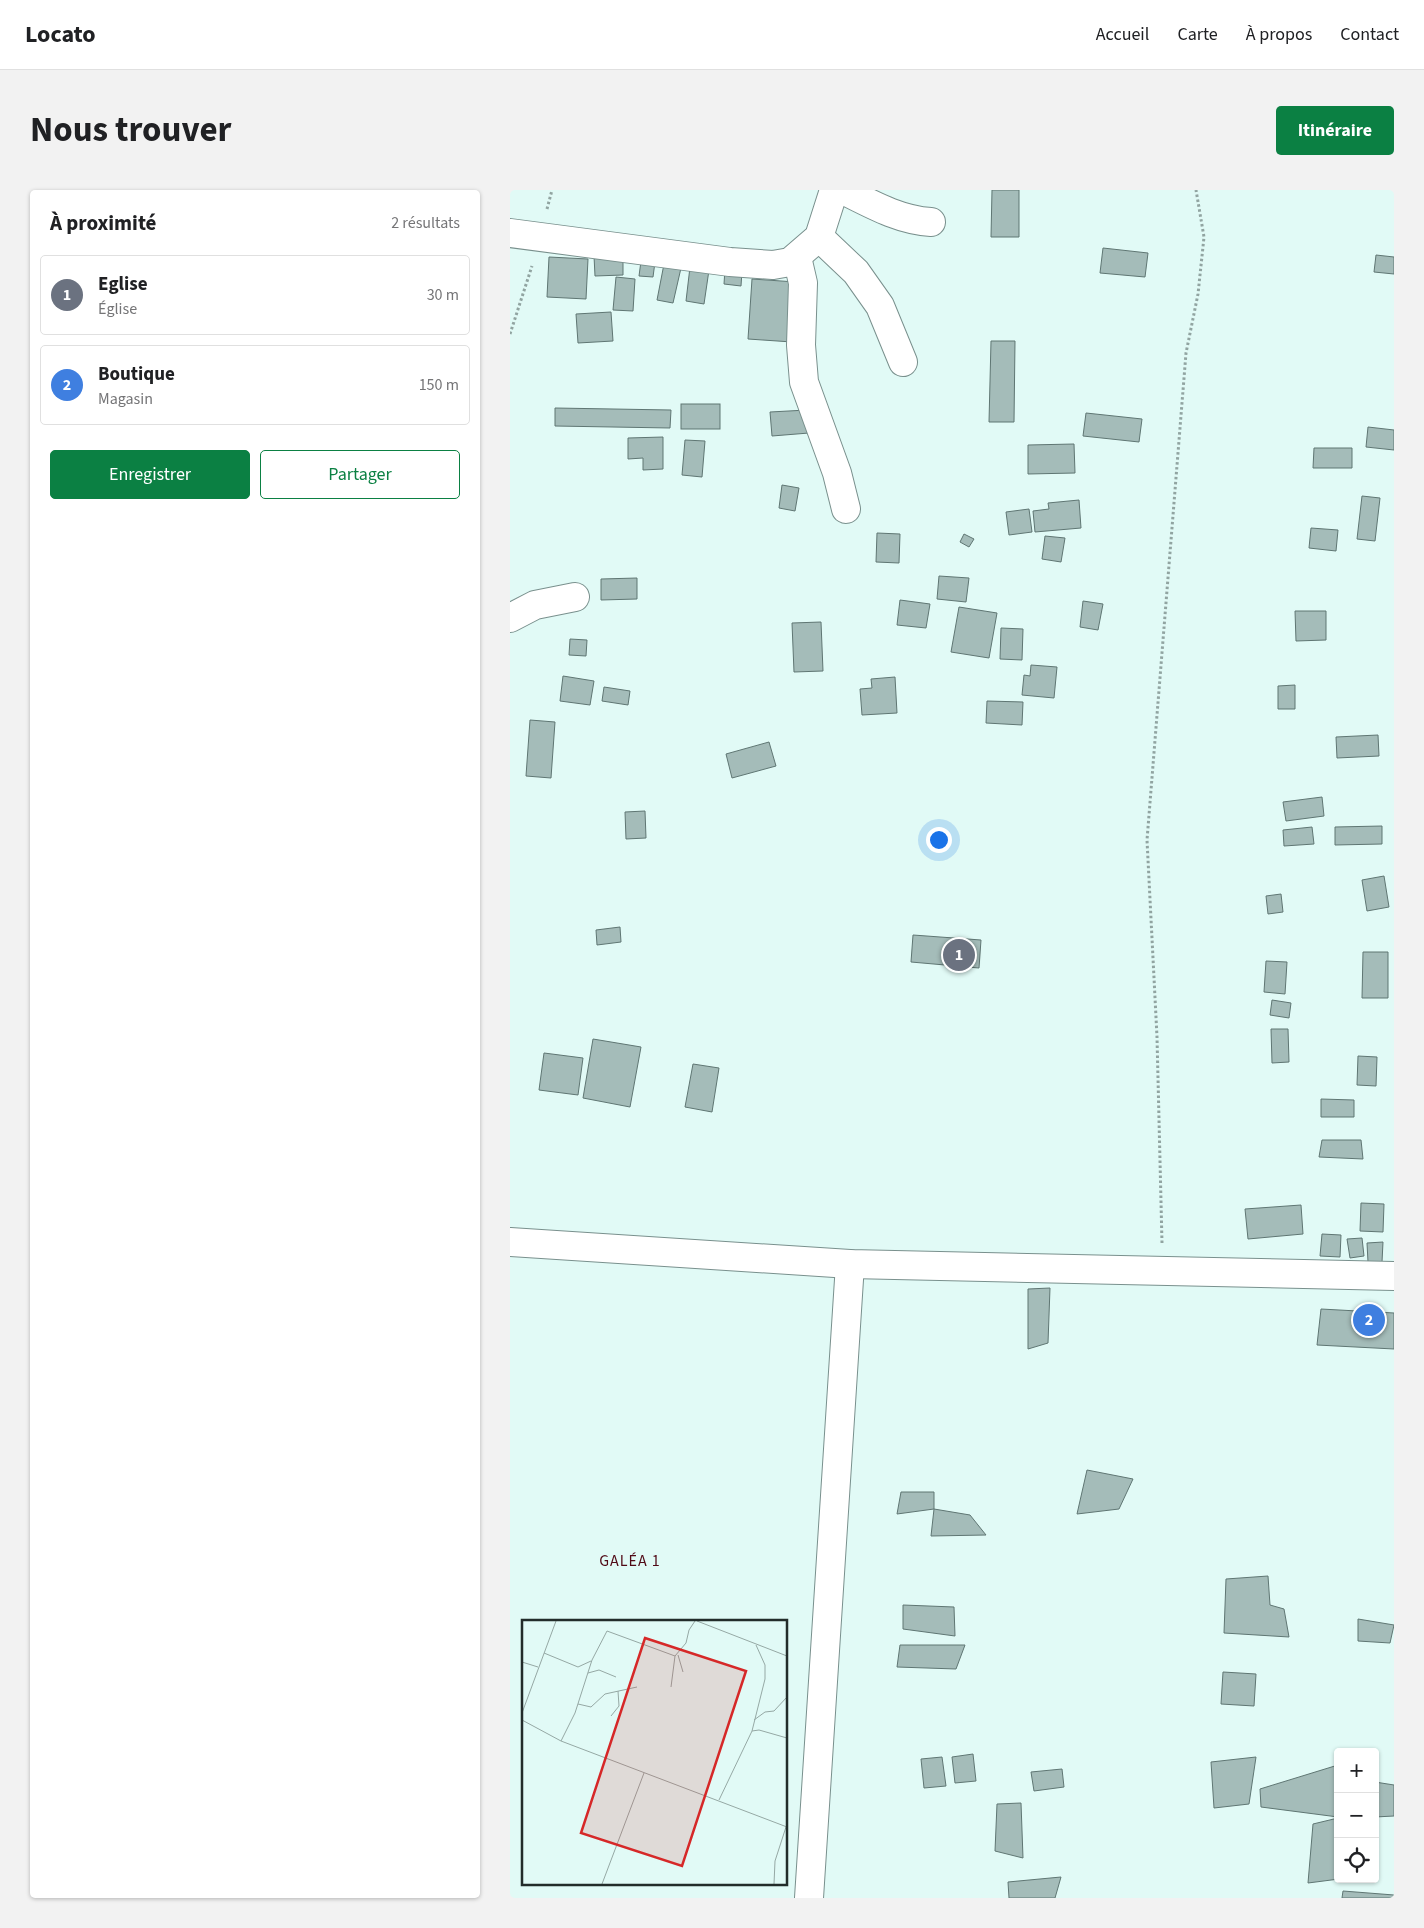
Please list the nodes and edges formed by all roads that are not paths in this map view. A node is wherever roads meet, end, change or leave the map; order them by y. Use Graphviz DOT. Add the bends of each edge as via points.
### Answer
graph roads {
  1 [pos="834,190"];
  2 [pos="843,190"];
  3 [pos="931,222"];
  4 [pos="510,233"];
  5 [pos="819,237"];
  6 [pos="797,257"];
  7 [pos="903,362"];
  8 [pos="846,509"];
  9 [pos="575,597"];
  10 [pos="510,618"];
  11 [pos="510,1242"];
  12 [pos="850,1264"];
  13 [pos="1394,1276"];
  14 [pos="809,1898"];
  1 -- 5 [label="street"];
  2 -- 3 [label="street" via="884,211 920,222"];
  4 -- 6 [label="street" via="730,262 773,265 790,262"];
  5 -- 6 [label="street"];
  5 -- 7 [label="street" via="856,272 880,306"];
  6 -- 8 [label="street" via="803,283 801,345 804,382 837,473"];
  9 -- 10 [label="street" via="535,605"];
  11 -- 12 [label="street"];
  12 -- 13 [label="street"];
  12 -- 14 [label="street"];
}
